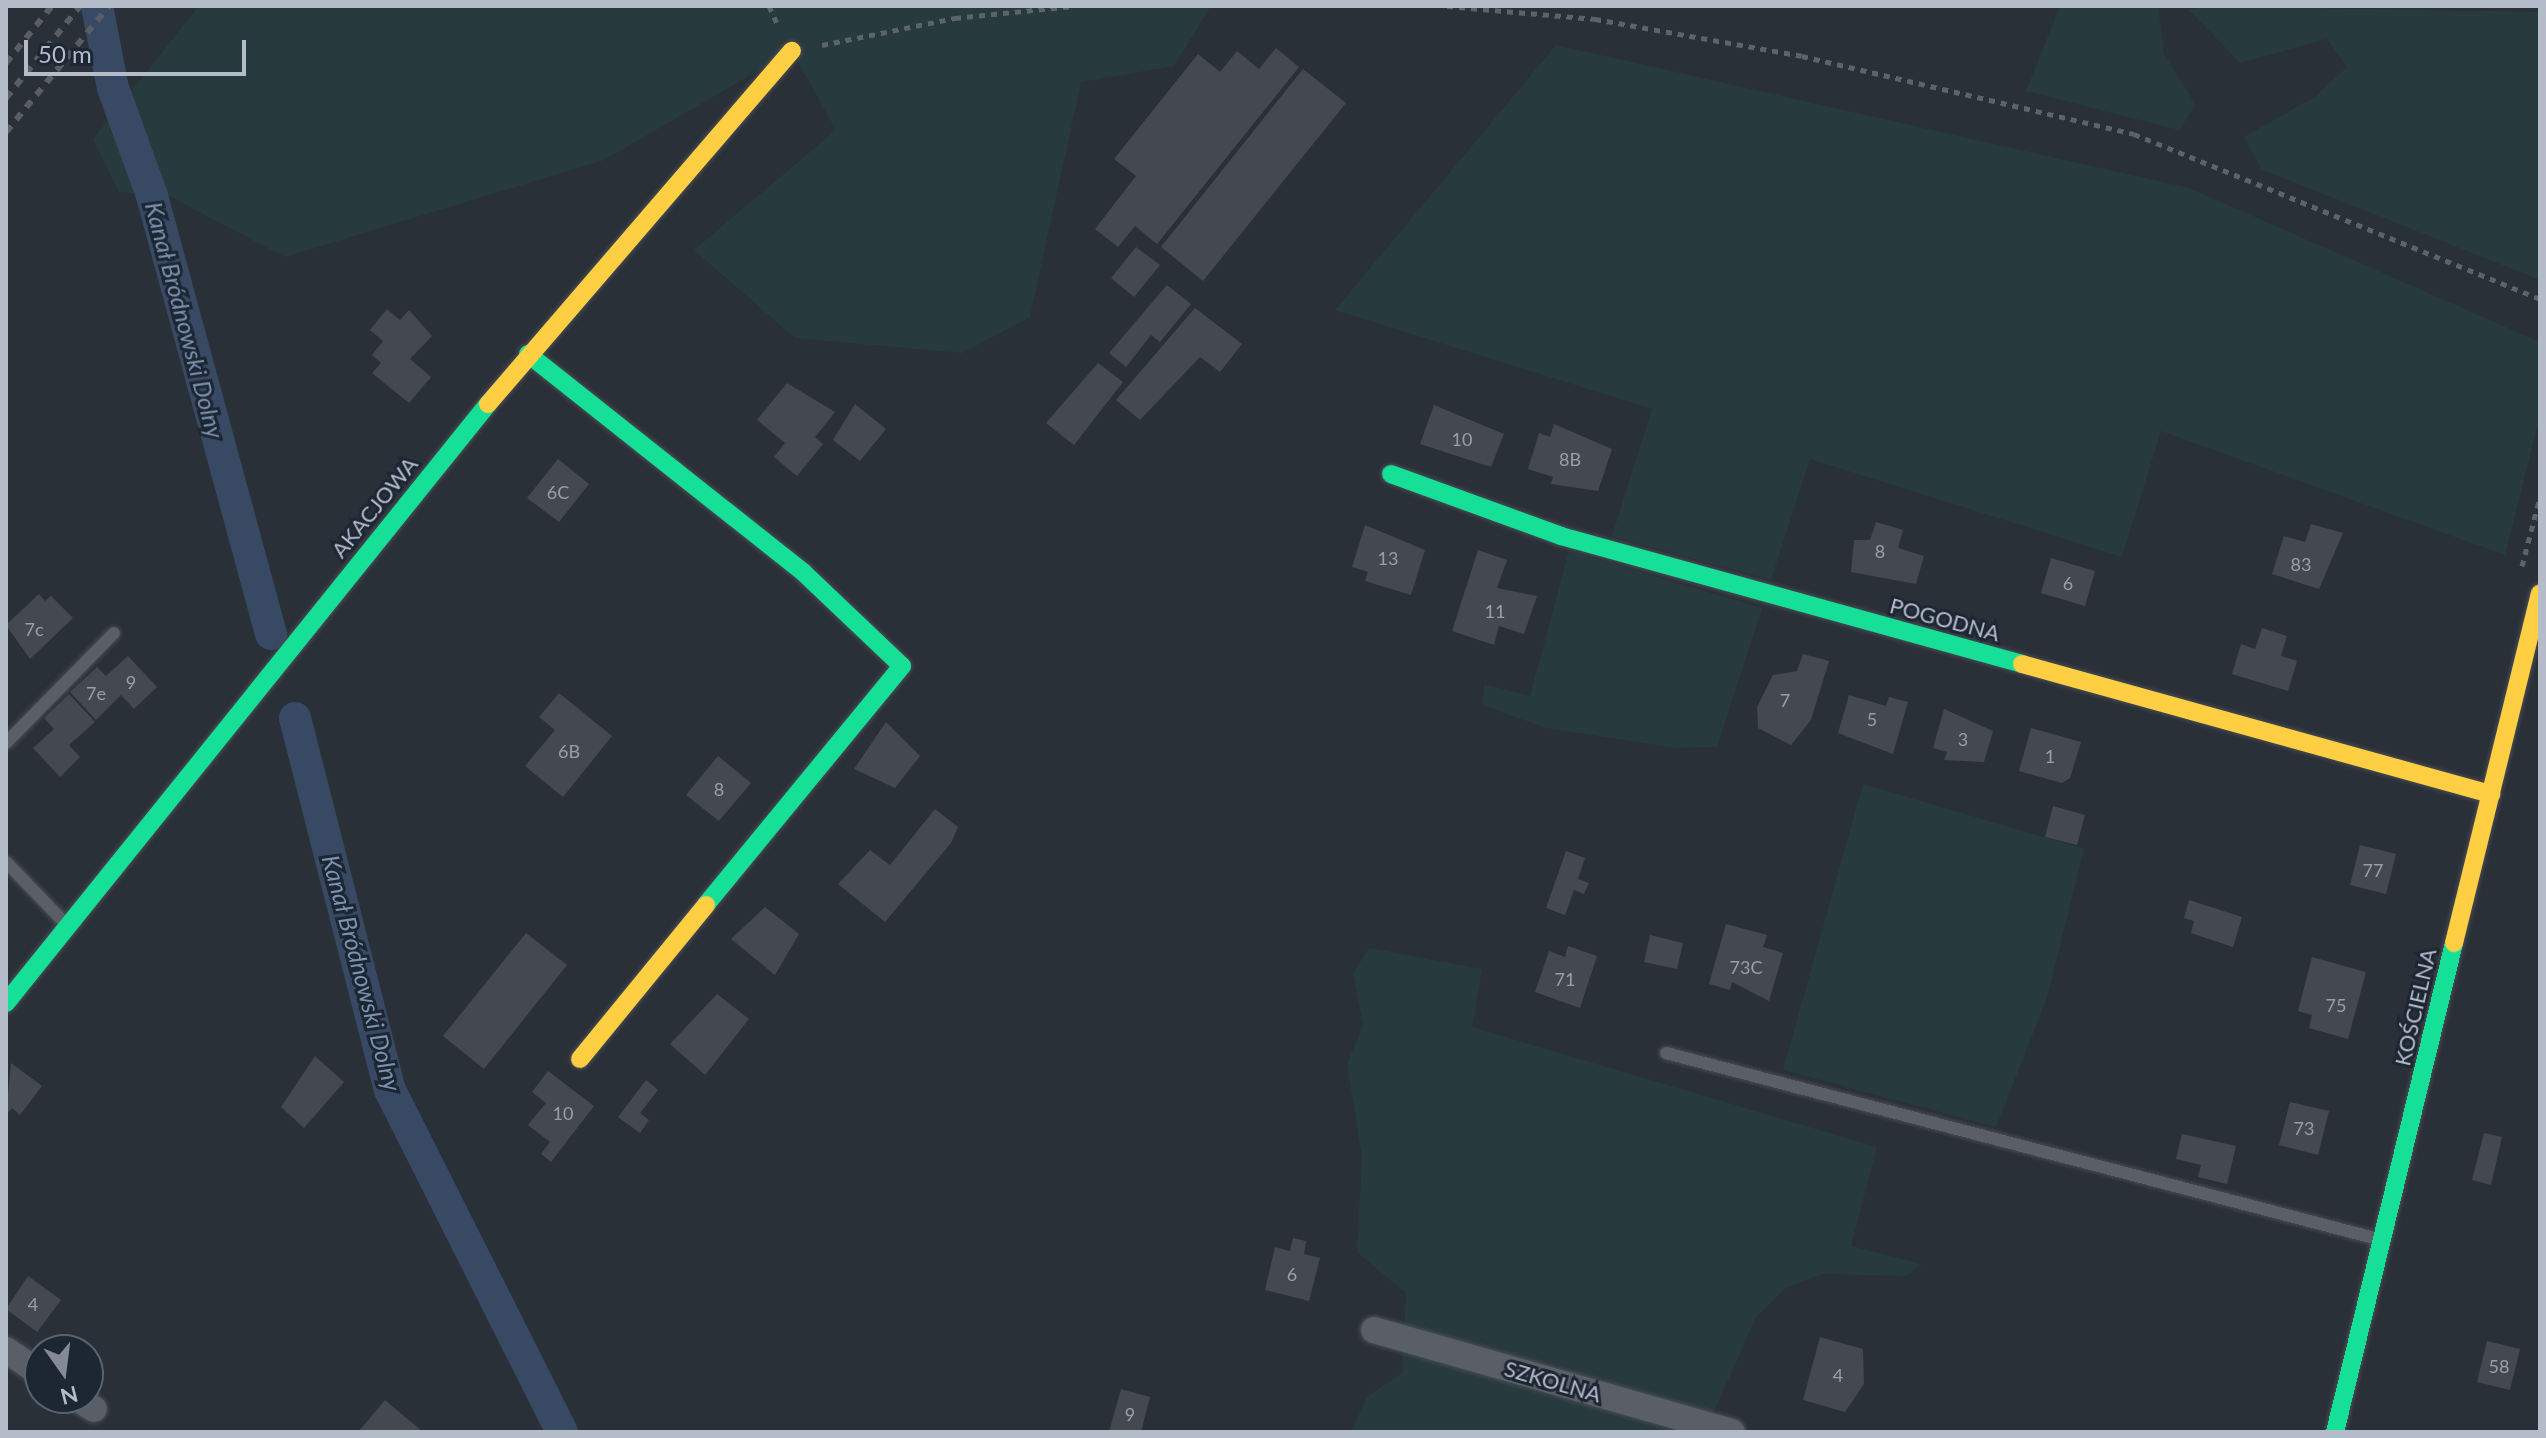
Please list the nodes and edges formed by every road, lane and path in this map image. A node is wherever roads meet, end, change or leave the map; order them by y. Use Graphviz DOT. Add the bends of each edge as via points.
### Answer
graph roads {
  1 [pos="1073,6"];
  2 [pos="1447,6"];
  3 [pos="792,51"];
  4 [pos="2540,299"];
  5 [pos="528,354"];
  6 [pos="1391,474"];
  7 [pos="2540,497"];
  8 [pos="2533,527"];
  9 [pos="2540,593"];
  10 [pos="114,633"];
  11 [pos="6,743"];
  12 [pos="2491,794"];
  13 [pos="6,862"];
  14 [pos="67,926"];
  15 [pos="6,1003"];
  16 [pos="1666,1053"];
  17 [pos="580,1059"];
  18 [pos="2385,1241"];
  19 [pos="1374,1330"];
  20 [pos="6,1350"];
  21 [pos="24,1362"];
  22 [pos="1732,1432"];
  23 [pos="2335,1432"];
  1 -- 3 [label="path" via="955,18"];
  2 -- 4 [label="path" via="1595,19 1802,56 2134,134"];
  3 -- 5 [label="street, AKACJOWA"];
  5 -- 14 [label="street, AKACJOWA"];
  5 -- 17 [label="street" via="804,573 902,666"];
  6 -- 12 [label="street, POGODNA" via="1621,553"];
  7 -- 8 [label="path"];
  9 -- 12 [label="street, KOŚCIELNA"];
  10 -- 11 [label="lane"];
  12 -- 18 [label="street, KOŚCIELNA"];
  13 -- 14 [label="lane"];
  14 -- 15 [label="street, AKACJOWA"];
  16 -- 18 [label="lane"];
  18 -- 23 [label="street, KOŚCIELNA"];
  19 -- 22 [label="street, SZKOLNA"];
  20 -- 21 [label="street"];
}
